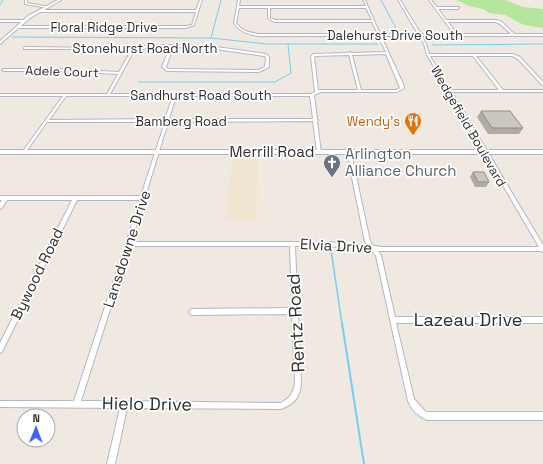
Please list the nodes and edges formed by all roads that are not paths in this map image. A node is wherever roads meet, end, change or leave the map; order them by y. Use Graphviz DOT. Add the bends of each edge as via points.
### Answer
graph roads {
  1 [pos="26,0"];
  2 [pos="60,0"];
  3 [pos="201,0"];
  4 [pos="239,0"];
  5 [pos="364,0"];
  6 [pos="399,0"];
  7 [pos="430,0"];
  8 [pos="48,7"];
  9 [pos="238,7"];
  10 [pos="269,7"];
  11 [pos="367,7"];
  12 [pos="436,8"];
  13 [pos="458,8"];
  14 [pos="40,11"];
  15 [pos="197,12"];
  16 [pos="0,21"];
  17 [pos="24,21"];
  18 [pos="373,21"];
  19 [pos="446,21"];
  20 [pos="18,27"];
  21 [pos="380,35"];
  22 [pos="420,35"];
  23 [pos="456,35"];
  24 [pos="513,35"];
  25 [pos="543,35"];
  26 [pos="0,43"];
  27 [pos="172,46"];
  28 [pos="25,48"];
  29 [pos="134,48"];
  30 [pos="350,54"];
  31 [pos="388,54"];
  32 [pos="474,54"];
  33 [pos="428,55"];
  34 [pos="4,70"];
  35 [pos="120,73"];
  36 [pos="543,84"];
  37 [pos="360,91"];
  38 [pos="449,91"];
  39 [pos="502,91"];
  40 [pos="543,91"];
  41 [pos="317,92"];
  42 [pos="0,95"];
  43 [pos="65,95"];
  44 [pos="108,95"];
  45 [pos="175,95"];
  46 [pos="312,95"];
  47 [pos="166,120"];
  48 [pos="316,120"];
  49 [pos="46,121"];
  50 [pos="0,152"];
  51 [pos="24,152"];
  52 [pos="157,152"];
  53 [pos="319,152"];
  54 [pos="485,152"];
  55 [pos="543,152"];
  56 [pos="348,153"];
  57 [pos="0,198"];
  58 [pos="6,198"];
  59 [pos="75,198"];
  60 [pos="143,198"];
  61 [pos="0,207"];
  62 [pos="129,244"];
  63 [pos="292,244"];
  64 [pos="372,248"];
  65 [pos="543,250"];
  66 [pos="192,312"];
  67 [pos="295,312"];
  68 [pos="393,320"];
  69 [pos="543,320"];
  70 [pos="0,350"];
  71 [pos="292,400"];
  72 [pos="0,404"];
  73 [pos="77,404"];
  74 [pos="125,404"];
  75 [pos="543,416"];
  76 [pos="111,464"];
  1 -- 8 [label="street" via="29,4"];
  2 -- 8 [label="street"];
  3 -- 15 [label="street"];
  4 -- 9 [label="street"];
  5 -- 11 [label="street"];
  6 -- 22 [label="street, Wedgefield Boulevard"];
  7 -- 12 [label="street"];
  8 -- 14 [label="street"];
  9 -- 10 [label="street"];
  9 -- 21 [label="street, Dalehurst Drive South" via="235,24 248,33"];
  10 -- 11 [label="street"];
  10 -- 18 [label="street" via="270,20 276,21"];
  11 -- 18 [label="street"];
  12 -- 13 [label="street"];
  12 -- 19 [label="street"];
  14 -- 15 [label="street"];
  14 -- 17 [label="street"];
  15 -- 20 [label="street, Floral Ridge Drive" via="193,25 190,26"];
  16 -- 17 [label="street"];
  17 -- 20 [label="street"];
  18 -- 21 [label="street"];
  19 -- 23 [label="street"];
  19 -- 24 [label="street" via="496,21"];
  20 -- 26 [label="street"];
  21 -- 22 [label="street, Dalehurst Drive South"];
  21 -- 31 [label="street"];
  22 -- 23 [label="street, Dalehurst Drive South"];
  22 -- 33 [label="street, Wedgefield Boulevard"];
  23 -- 24 [label="street, Dalehurst Drive South"];
  24 -- 25 [label="street, Dalehurst Drive South"];
  27 -- 27 [label="street, Stonehurst Road North" via="220,48 265,55 268,57 267,67 264,70 165,69"];
  27 -- 29 [label="street, Stonehurst Road North"];
  28 -- 29 [label="street, Stonehurst Road North"];
  29 -- 35 [label="street"];
  30 -- 31 [label="street"];
  30 -- 37 [label="street"];
  30 -- 41 [label="street" via="312,57"];
  31 -- 37 [label="street" via="402,86 400,90"];
  32 -- 33 [label="street"];
  32 -- 36 [label="street" via="515,56"];
  32 -- 39 [label="street"];
  33 -- 38 [label="street, Wedgefield Boulevard"];
  34 -- 35 [label="street, Adele Court"];
  35 -- 44 [label="street"];
  37 -- 41 [label="street"];
  38 -- 39 [label="street"];
  38 -- 54 [label="street, Wedgefield Boulevard"];
  39 -- 40 [label="street"];
  41 -- 46 [label="street"];
  42 -- 43 [label="street, Sandhurst Road South"];
  43 -- 44 [label="street, Sandhurst Road South"];
  43 -- 49 [label="street"];
  44 -- 45 [label="street, Sandhurst Road South"];
  45 -- 46 [label="street, Sandhurst Road South"];
  45 -- 47 [label="street, Lansdowne Drive"];
  46 -- 48 [label="street"];
  47 -- 48 [label="street, Bamberg Road"];
  47 -- 49 [label="street, Bamberg Road"];
  47 -- 52 [label="street, Lansdowne Drive"];
  48 -- 53 [label="street"];
  49 -- 51 [label="street"];
  50 -- 51 [label="main road, Merrill Road"];
  51 -- 52 [label="main road, Merrill Road"];
  52 -- 53 [label="main road, Merrill Road"];
  52 -- 60 [label="street, Lansdowne Drive"];
  53 -- 56 [label="main road, Merrill Road"];
  54 -- 55 [label="main road, Merrill Road"];
  54 -- 56 [label="main road, Merrill Road"];
  54 -- 65 [label="street, Wedgefield Boulevard"];
  56 -- 64 [label="street" via="368,242"];
  57 -- 58 [label="street"];
  58 -- 59 [label="street"];
  58 -- 61 [label="street"];
  59 -- 60 [label="street"];
  59 -- 70 [label="street, Bywood Road"];
  60 -- 62 [label="street, Lansdowne Drive"];
  62 -- 63 [label="street, Elvia Drive"];
  62 -- 73 [label="street, Lansdowne Drive"];
  63 -- 64 [label="street, Elvia Drive"];
  63 -- 67 [label="street, Rentz Road"];
  64 -- 65 [label="street, Elvia Drive"];
  64 -- 68 [label="street" via="378,255"];
  66 -- 67 [label="street"];
  67 -- 71 [label="street, Rentz Road" via="298,383 297,393"];
  68 -- 69 [label="street, Lazeau Drive"];
  68 -- 75 [label="street" via="411,401 420,413 427,416"];
  71 -- 74 [label="street, Hielo Drive" via="281,406"];
  72 -- 73 [label="street, Hielo Drive"];
  73 -- 74 [label="street, Hielo Drive"];
  74 -- 76 [label="street"];
}
